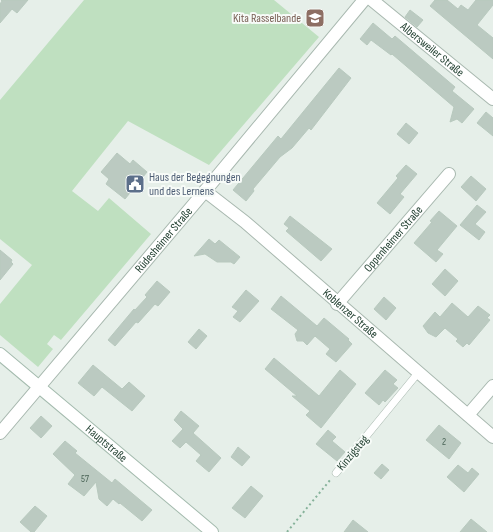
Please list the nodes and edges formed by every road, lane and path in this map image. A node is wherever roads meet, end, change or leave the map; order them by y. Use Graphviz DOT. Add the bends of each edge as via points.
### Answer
graph roads {
  1 [pos="364,0"];
  2 [pos="372,0"];
  3 [pos="493,99"];
  4 [pos="449,174"];
  5 [pos="205,191"];
  6 [pos="337,304"];
  7 [pos="0,354"];
  8 [pos="418,373"];
  9 [pos="493,386"];
  10 [pos="39,387"];
  11 [pos="468,415"];
  12 [pos="0,433"];
  13 [pos="493,437"];
  14 [pos="336,473"];
  15 [pos="212,532"];
  16 [pos="287,532"];
  1 -- 5 [label="street, Rüdesheimer Straße"];
  2 -- 3 [label="street, Albersweiler Straße"];
  4 -- 6 [label="street, Oppenheimer Straße"];
  5 -- 6 [label="street, Koblenzer Straße" via="245,222"];
  5 -- 10 [label="street, Rüdesheimer Straße"];
  6 -- 8 [label="street, Koblenzer Straße"];
  7 -- 10 [label="street, Hauptstraße"];
  8 -- 11 [label="street, Koblenzer Straße"];
  8 -- 14 [label="lane, Kinzigsteg"];
  9 -- 11 [label="street"];
  10 -- 12 [label="street, Rüdesheimer Straße"];
  10 -- 15 [label="street, Hauptstraße"];
  11 -- 13 [label="street, Koblenzer Straße"];
  14 -- 16 [label="path, Kinzigsteg"];
}
